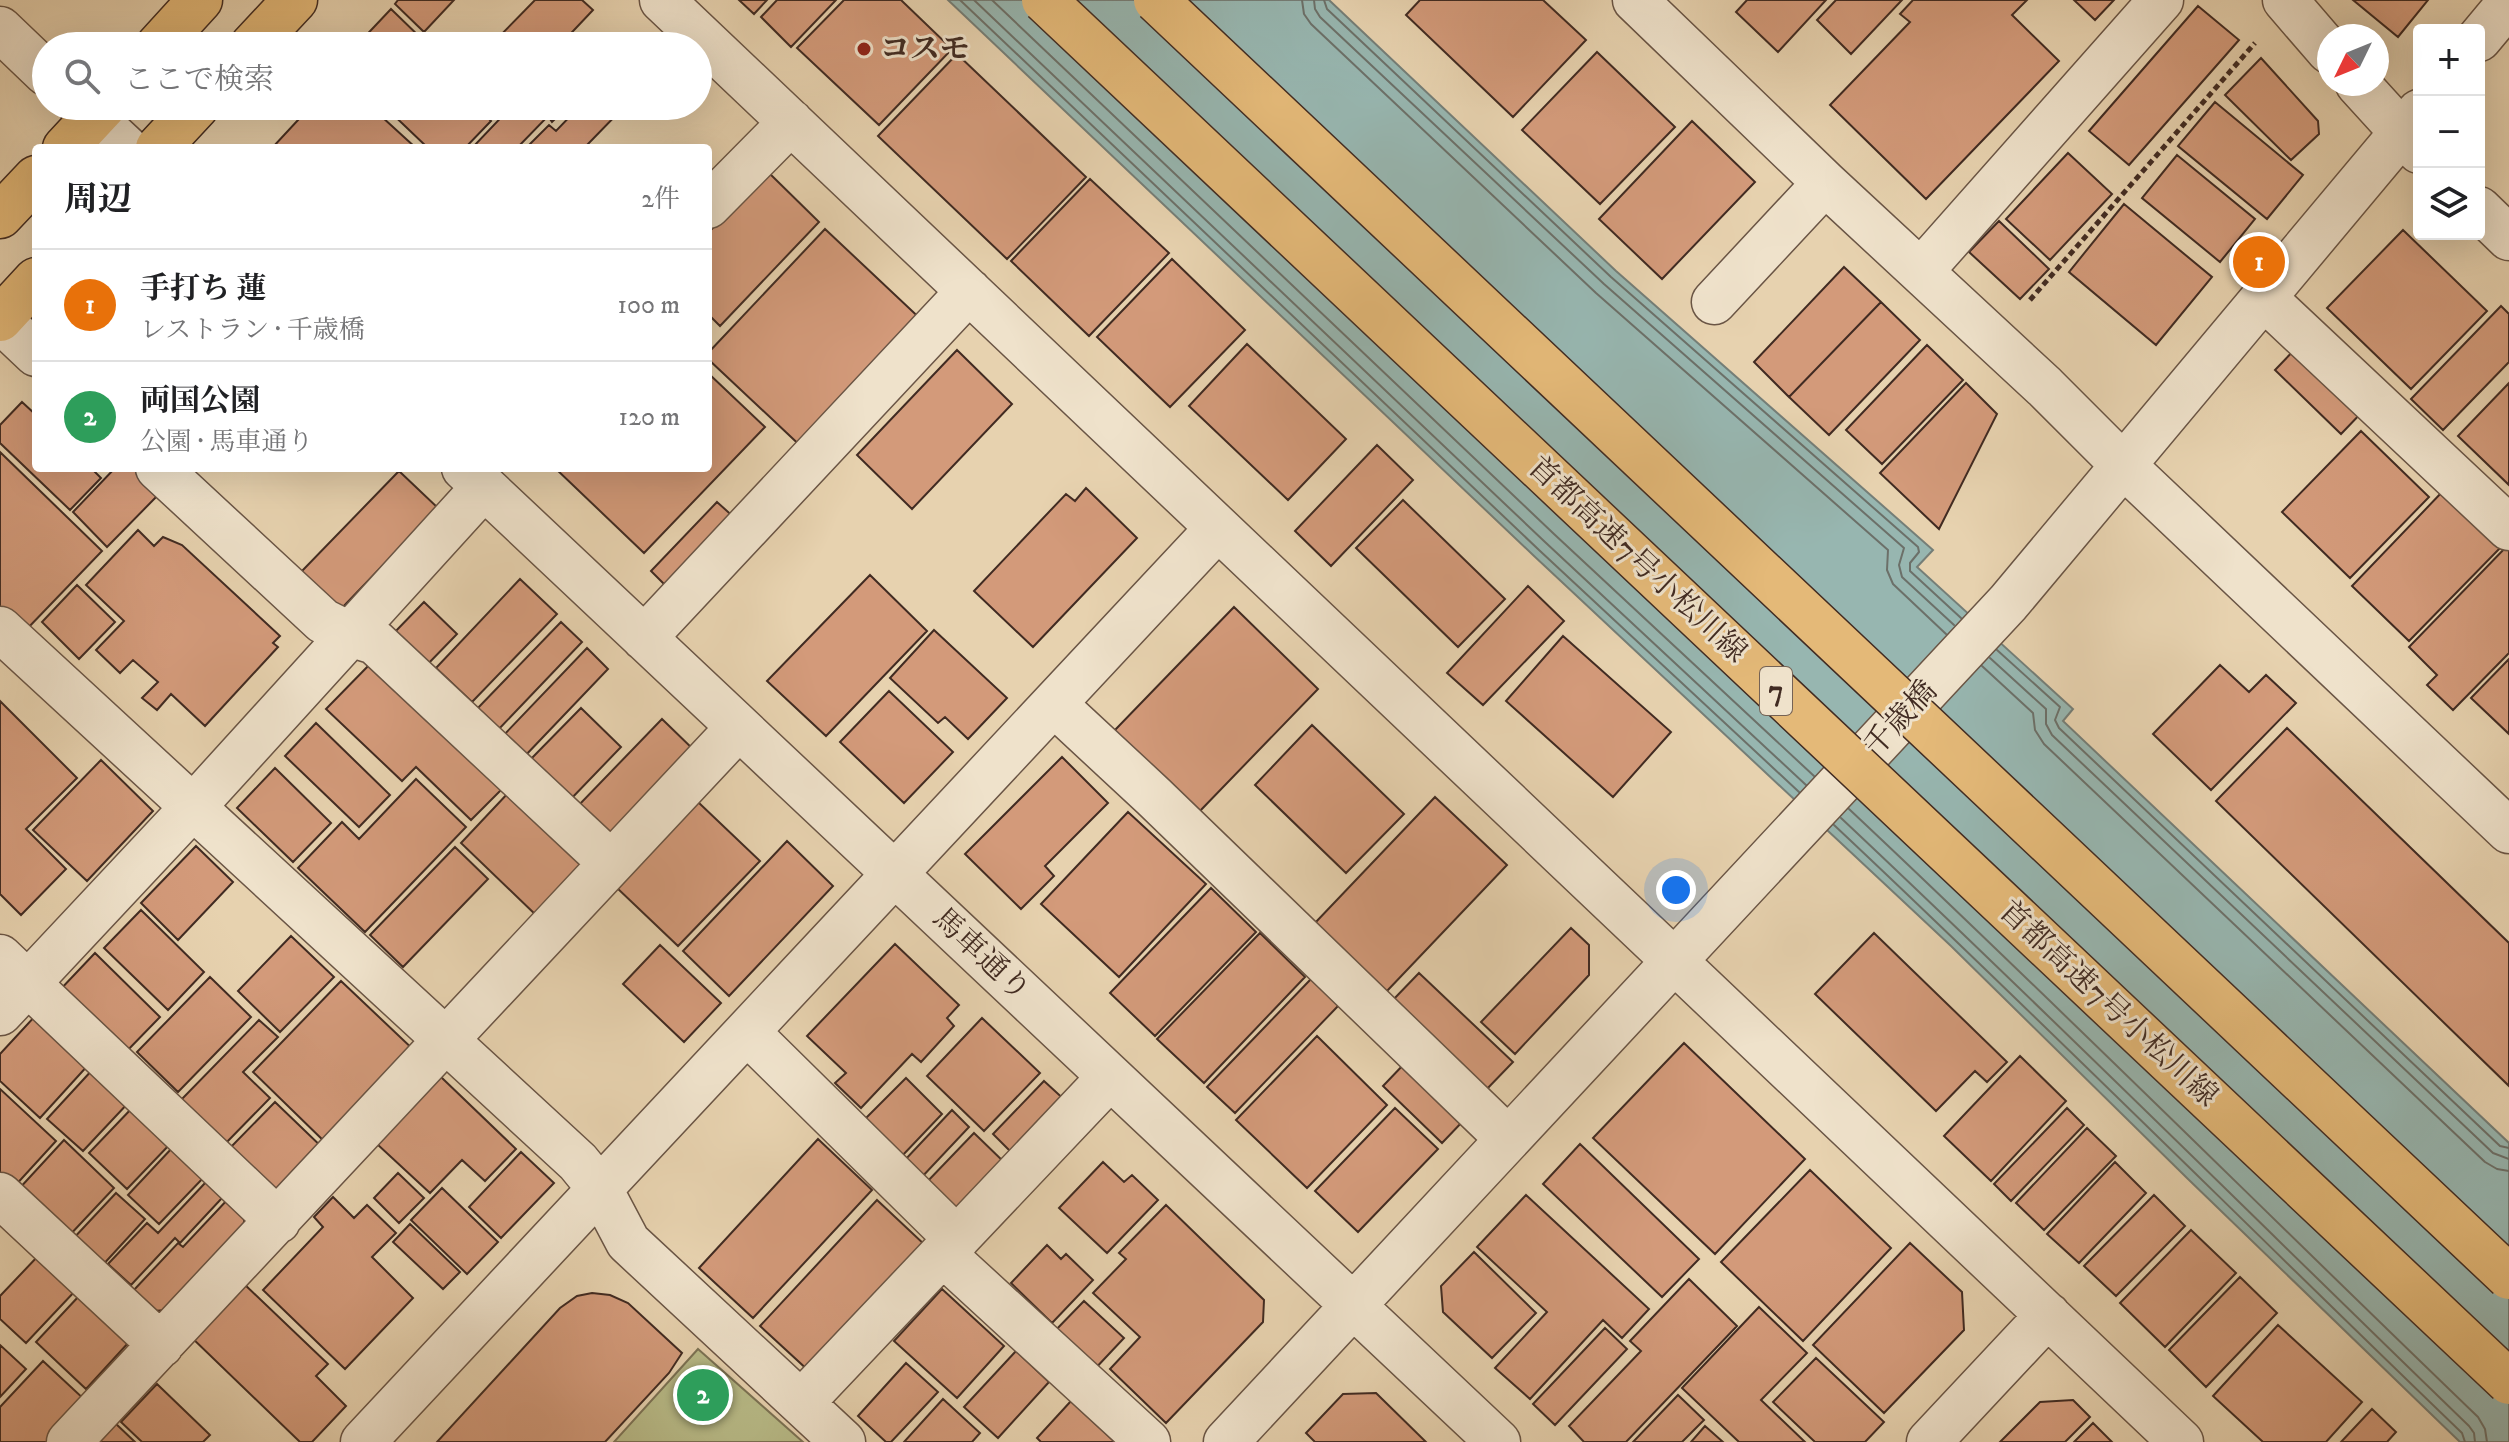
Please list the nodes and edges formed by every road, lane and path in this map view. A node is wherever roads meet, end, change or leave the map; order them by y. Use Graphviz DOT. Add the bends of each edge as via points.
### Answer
graph roads {
  1 [pos="200,0"];
  2 [pos="295,0"];
  3 [pos="662,0"];
  4 [pos="1044,0"];
  5 [pos="1156,0"];
  6 [pos="1635,0"];
  7 [pos="2161,0"];
  8 [pos="2286,2"];
  9 [pos="2509,3"];
  10 [pos="0,29"];
  11 [pos="171,32"];
  12 [pos="265,32"];
  13 [pos="696,32"];
  14 [pos="2485,32"];
  15 [pos="2317,37"];
  16 [pos="712,47"];
  17 [pos="32,60"];
  18 [pos="2372,96"];
  19 [pos="87,120"];
  20 [pos="184,120"];
  21 [pos="791,122"];
  22 [pos="2413,132"];
  23 [pos="120,144"];
  24 [pos="162,144"];
  25 [pos="32,182"];
  26 [pos="1825,183"];
  27 [pos="712,202"];
  28 [pos="2485,215"];
  29 [pos="0,216"];
  30 [pos="2509,238"];
  31 [pos="1921,271"];
  32 [pos="32,284"];
  33 [pos="969,291"];
  34 [pos="2263,297"];
  35 [pos="1714,302"];
  36 [pos="0,320"];
  37 [pos="1995,340"];
  38 [pos="32,350"];
  39 [pos="2123,465"];
  40 [pos="162,472"];
  41 [pos="474,478"];
  42 [pos="1218,528"];
  43 [pos="2509,528"];
  44 [pos="0,629"];
  45 [pos="349,634"];
  46 [pos="644,638"];
  47 [pos="1054,704"];
  48 [pos="739,727"];
  49 [pos="193,807"];
  50 [pos="2509,831"];
  51 [pos="611,863"];
  52 [pos="895,875"];
  53 [pos="1674,961"];
  54 [pos="10,985"];
  55 [pos="747,1032"];
  56 [pos="445,1040"];
  57 [pos="1110,1077"];
  58 [pos="1508,1139"];
  59 [pos="600,1189"];
  60 [pos="0,1195"];
  61 [pos="278,1221"];
  62 [pos="950,1246"];
  63 [pos="2509,1277"];
  64 [pos="1351,1306"];
  65 [pos="2048,1315"];
  66 [pos="161,1345"];
  67 [pos="2509,1382"];
  68 [pos="801,1403"];
  69 [pos="69,1442"];
  70 [pos="363,1442"];
  71 [pos="843,1442"];
  72 [pos="1148,1442"];
  73 [pos="1226,1442"];
  74 [pos="1498,1442"];
  75 [pos="1929,1442"];
  76 [pos="2181,1442"];
  1 -- 11 [label="main road"];
  2 -- 12 [label="main road"];
  3 -- 13 [label="street"];
  4 -- 67 [label="main road, 首都高速7号小松川線 / 7, bridge"];
  5 -- 63 [label="main road, bridge"];
  6 -- 26 [label="street"];
  7 -- 31 [label="street"];
  8 -- 15 [label="street"];
  8 -- 37 [label="path"];
  9 -- 14 [label="street"];
  10 -- 17 [label="street"];
  16 -- 21 [label="street"];
  18 -- 22 [label="street"];
  19 -- 23 [label="street"];
  20 -- 24 [label="main road"];
  21 -- 27 [label="street"];
  21 -- 33 [label="street"];
  22 -- 34 [label="street, 千歳橋"];
  25 -- 29 [label="main road"];
  26 -- 31 [label="street"];
  26 -- 35 [label="street"];
  28 -- 30 [label="street"];
  31 -- 37 [label="street"];
  32 -- 36 [label="main road"];
  33 -- 42 [label="street"];
  33 -- 46 [label="street"];
  34 -- 39 [label="street, 千歳橋"];
  34 -- 43 [label="street"];
  36 -- 38 [label="street"];
  37 -- 39 [label="street"];
  39 -- 50 [label="street"];
  39 -- 53 [label="street, 千歳橋" via="2008,603"];
  40 -- 45 [label="street" via="323,621"];
  41 -- 45 [label="street"];
  41 -- 46 [label="street, 馬車通り"];
  42 -- 47 [label="street"];
  42 -- 53 [label="street"];
  44 -- 49 [label="street"];
  45 -- 49 [label="street"];
  45 -- 51 [label="street" via="375,642"];
  46 -- 48 [label="street, 馬車通り"];
  47 -- 52 [label="street"];
  47 -- 58 [label="street"];
  48 -- 51 [label="street"];
  48 -- 52 [label="street, 馬車通り"];
  49 -- 54 [label="street"];
  49 -- 56 [label="street"];
  51 -- 56 [label="street"];
  52 -- 55 [label="street"];
  52 -- 57 [label="street, 馬車通り"];
  53 -- 58 [label="street, 千歳橋"];
  53 -- 65 [label="street"];
  54 -- 61 [label="street"];
  55 -- 59 [label="street"];
  55 -- 62 [label="street"];
  56 -- 59 [label="street" via="578,1162"];
  56 -- 61 [label="street"];
  57 -- 62 [label="street"];
  57 -- 64 [label="street, 馬車通り"];
  58 -- 64 [label="street, 千歳橋"];
  59 -- 68 [label="street" via="628,1242"];
  59 -- 70 [label="street"];
  60 -- 66 [label="street"];
  61 -- 66 [label="street"];
  62 -- 68 [label="street"];
  62 -- 72 [label="street"];
  64 -- 73 [label="street, 千歳橋"];
  64 -- 74 [label="street, 馬車通り"];
  65 -- 75 [label="street"];
  65 -- 76 [label="street"];
  66 -- 69 [label="street"];
  68 -- 71 [label="street"];
}
